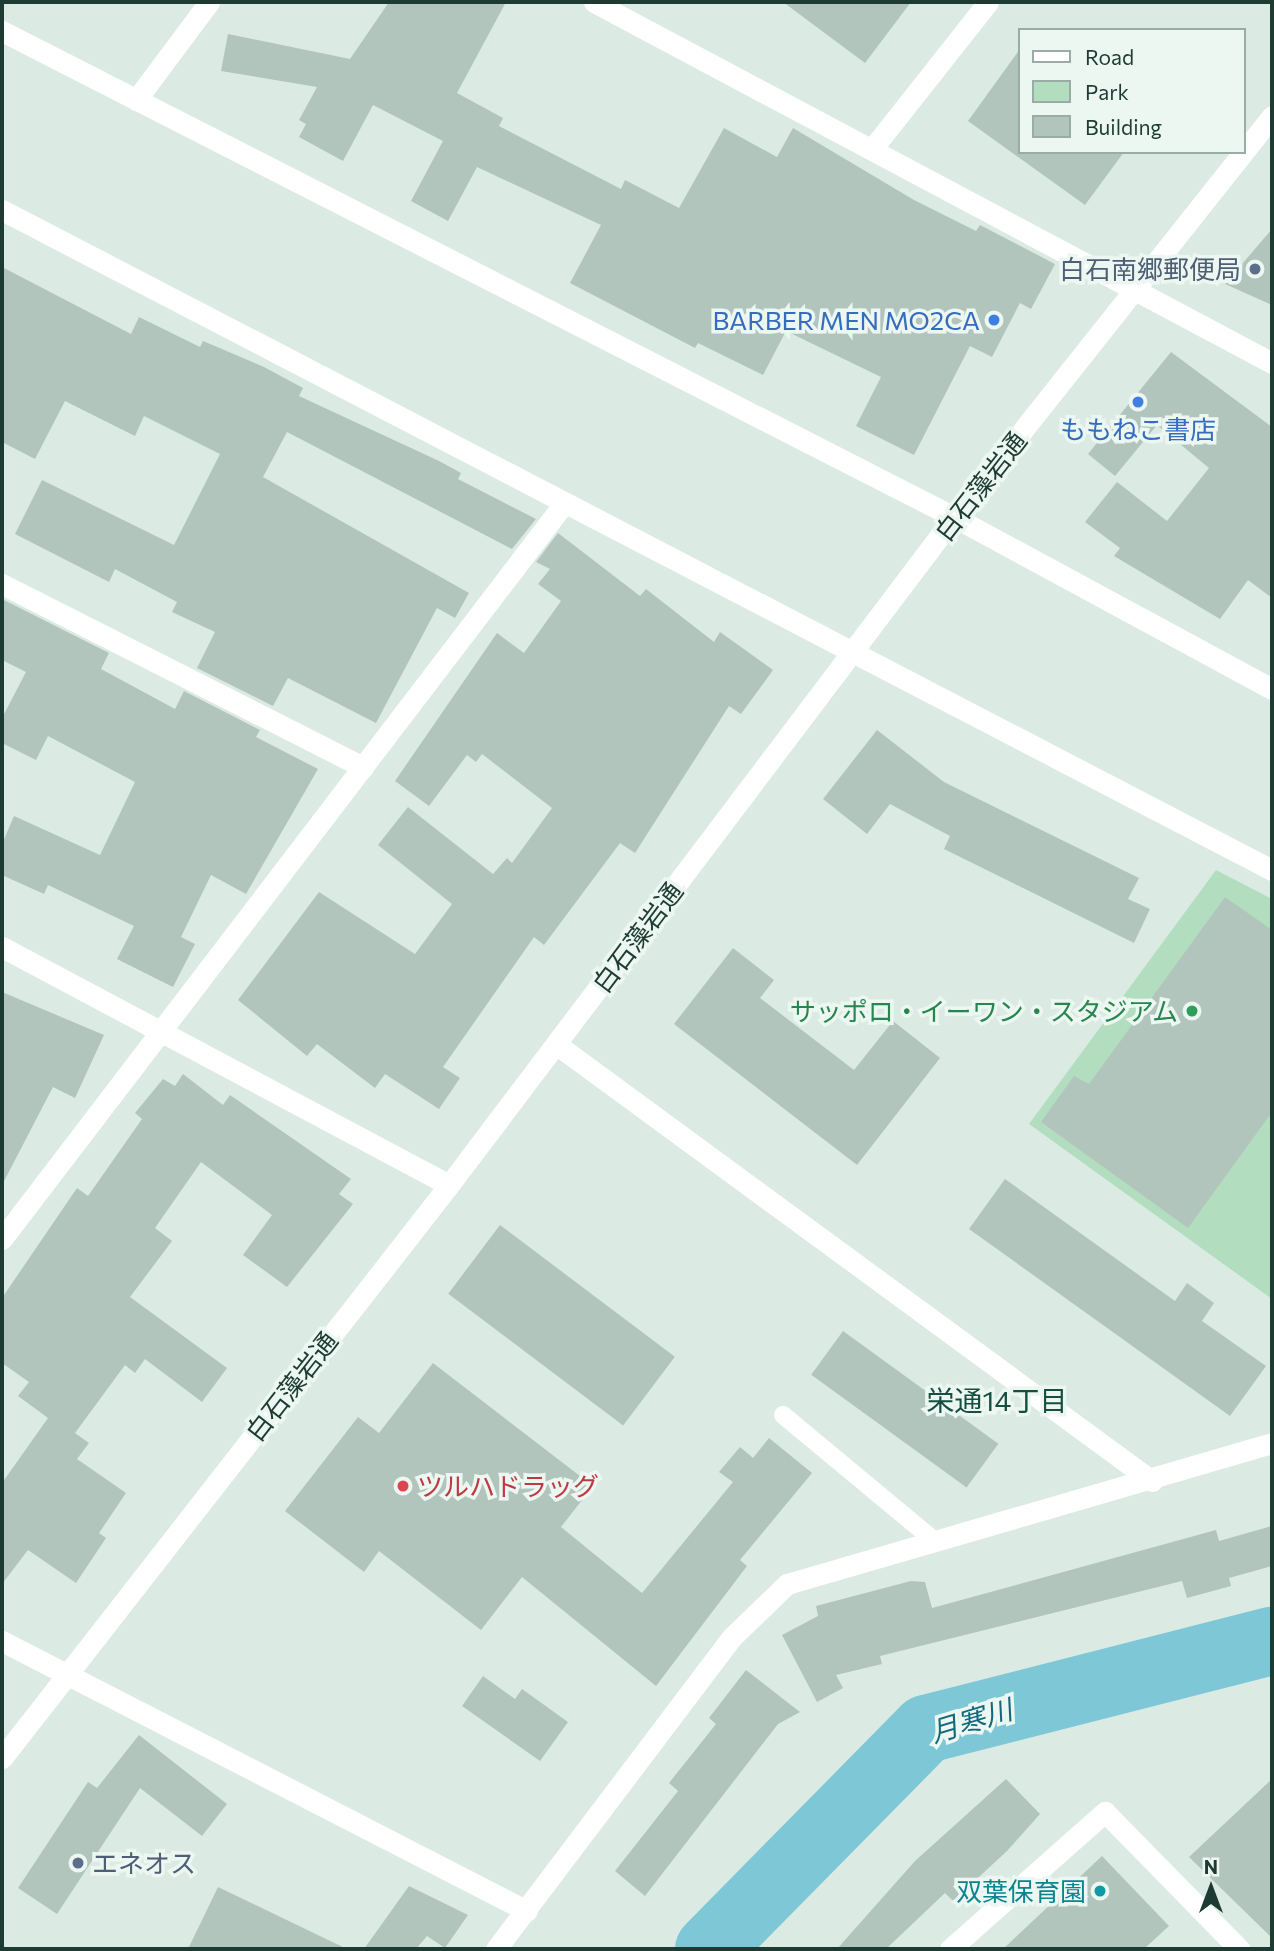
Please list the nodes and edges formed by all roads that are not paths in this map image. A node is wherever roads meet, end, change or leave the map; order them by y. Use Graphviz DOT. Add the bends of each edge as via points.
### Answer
graph roads {
  1 [pos="209,2"];
  2 [pos="594,2"];
  3 [pos="988,2"];
  4 [pos="2,30"];
  5 [pos="136,100"];
  6 [pos="1272,116"];
  7 [pos="872,149"];
  8 [pos="1246,149"];
  9 [pos="1242,154"];
  10 [pos="2,210"];
  11 [pos="1135,292"];
  12 [pos="1272,363"];
  13 [pos="562,506"];
  14 [pos="954,517"];
  15 [pos="2,584"];
  16 [pos="858,648"];
  17 [pos="1272,689"];
  18 [pos="363,767"];
  19 [pos="1272,870"];
  20 [pos="2,947"];
  21 [pos="165,1033"];
  22 [pos="556,1044"];
  23 [pos="449,1185"];
  24 [pos="2,1239"];
  25 [pos="783,1415"];
  26 [pos="1272,1443"];
  27 [pos="1152,1481"];
  28 [pos="936,1542"];
  29 [pos="2,1641"];
  30 [pos="67,1674"];
  31 [pos="2,1758"];
  32 [pos="527,1911"];
  33 [pos="496,1949"];
  34 [pos="950,1949"];
  35 [pos="1239,1949"];
  1 -- 5 [label="street"];
  2 -- 7 [label="street"];
  3 -- 7 [label="street"];
  4 -- 5 [label="street"];
  5 -- 14 [label="street"];
  6 -- 8 [label="street, 白石藻岩通"];
  7 -- 11 [label="street"];
  9 -- 11 [label="street, 白石藻岩通"];
  10 -- 13 [label="street"];
  11 -- 12 [label="street"];
  11 -- 14 [label="street, 白石藻岩通"];
  13 -- 16 [label="street"];
  13 -- 18 [label="street"];
  14 -- 16 [label="street, 白石藻岩通"];
  14 -- 17 [label="street"];
  15 -- 18 [label="street"];
  16 -- 19 [label="street"];
  16 -- 22 [label="street, 白石藻岩通"];
  18 -- 21 [label="street"];
  20 -- 21 [label="street"];
  21 -- 23 [label="street"];
  21 -- 24 [label="street"];
  22 -- 23 [label="street, 白石藻岩通"];
  22 -- 27 [label="street"];
  23 -- 30 [label="street, 白石藻岩通"];
  25 -- 28 [label="lane"];
  26 -- 27 [label="street"];
  27 -- 28 [label="street"];
  28 -- 32 [label="street" via="787,1584 731,1638"];
  29 -- 30 [label="street"];
  30 -- 31 [label="street, 白石藻岩通"];
  30 -- 32 [label="street"];
  32 -- 33 [label="street"];
  34 -- 35 [label="street" via="1105,1812"];
}
